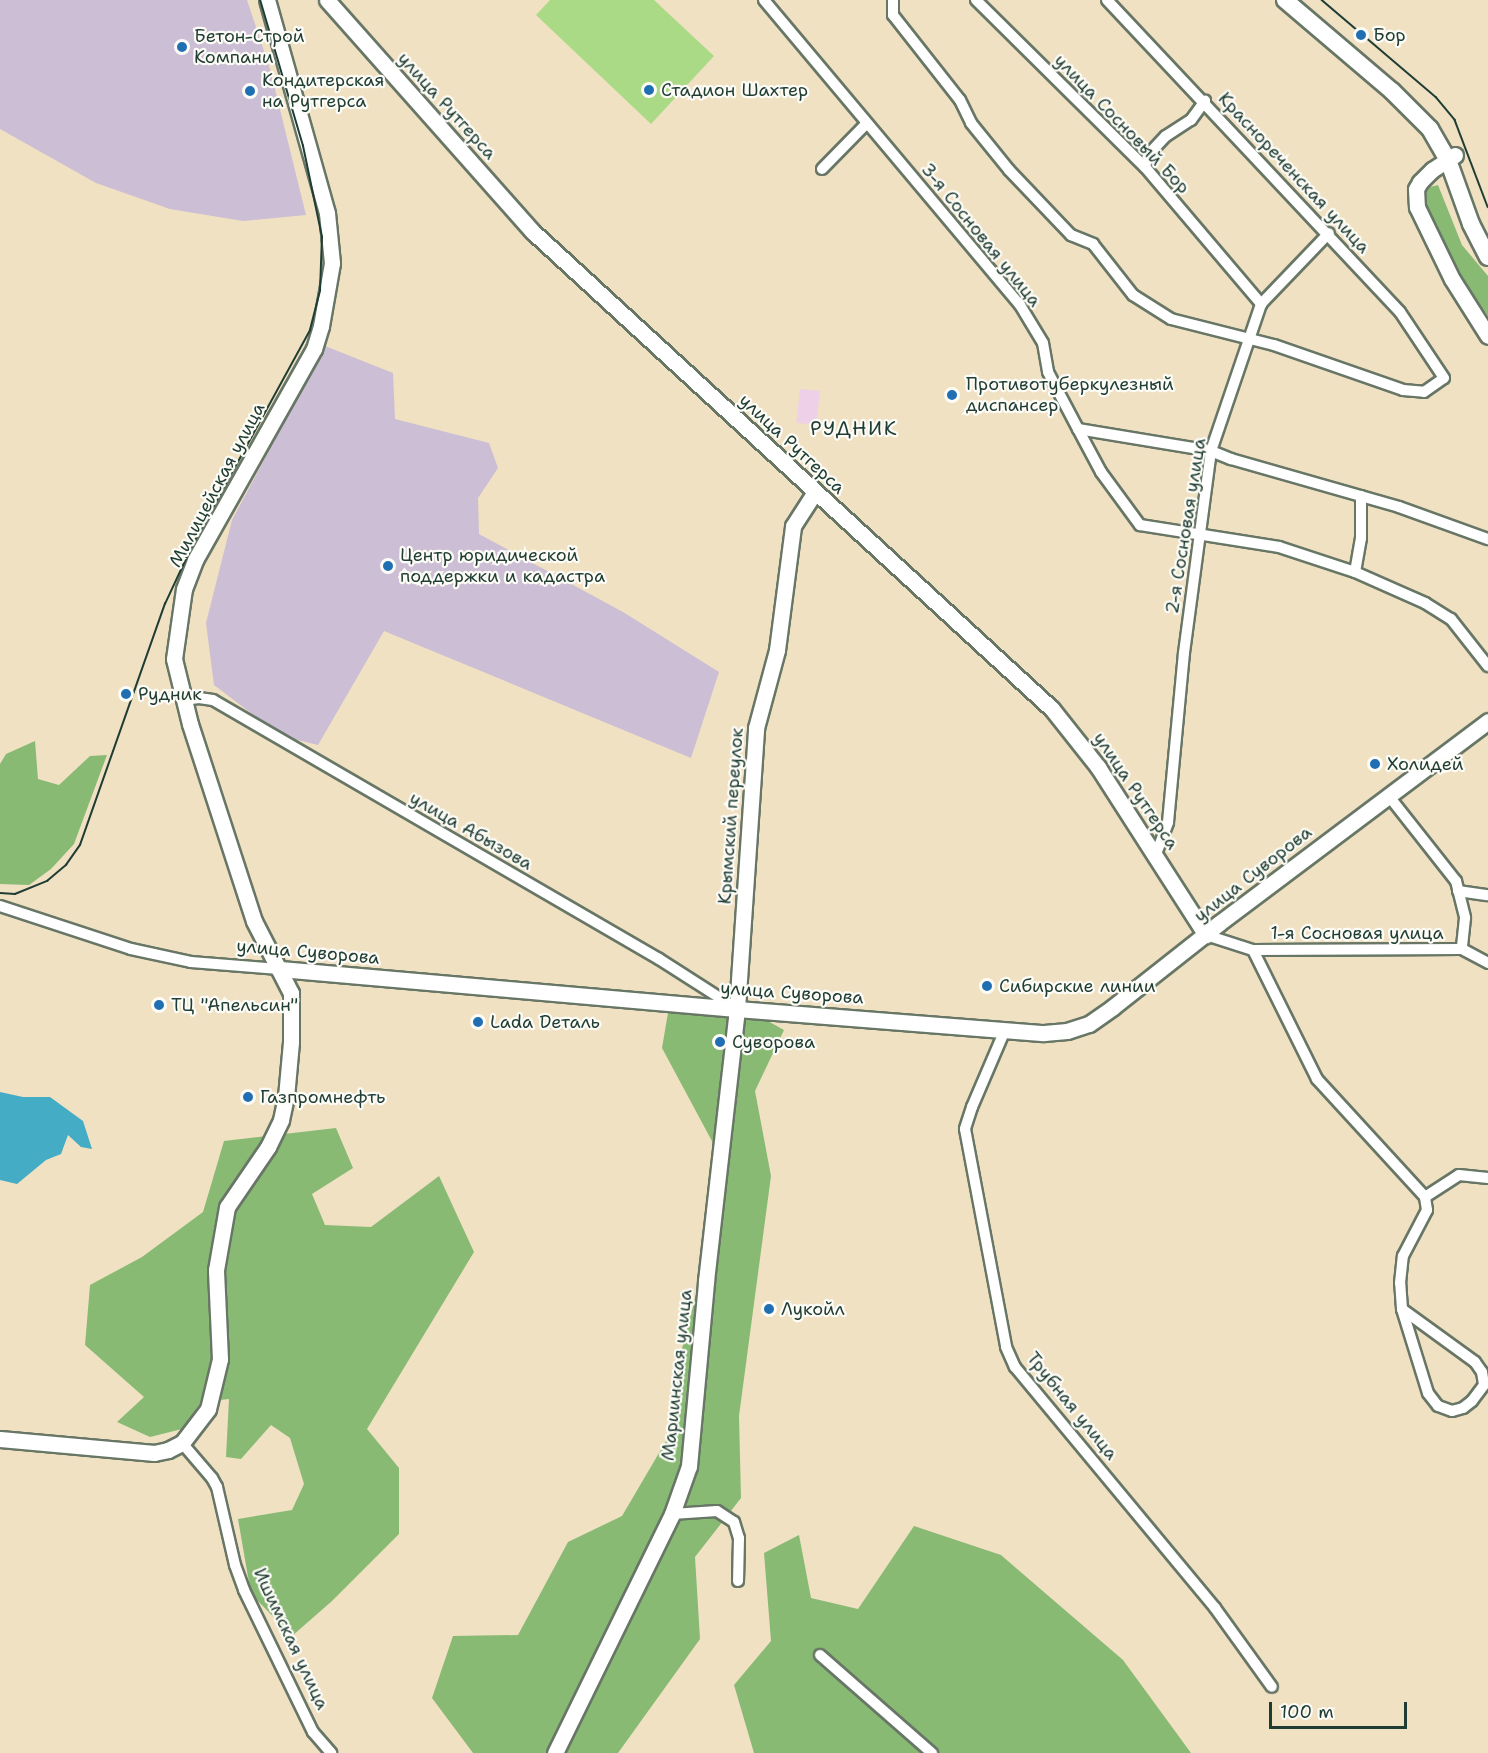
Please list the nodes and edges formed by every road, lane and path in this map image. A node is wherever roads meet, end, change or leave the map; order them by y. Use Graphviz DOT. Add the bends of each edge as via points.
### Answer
graph roads {
  1 [pos="267,0"];
  2 [pos="327,0"];
  3 [pos="764,0"];
  4 [pos="893,0"];
  5 [pos="976,0"];
  6 [pos="1107,0"];
  7 [pos="1286,0"];
  8 [pos="1300,0"];
  9 [pos="1205,101"];
  10 [pos="867,123"];
  11 [pos="1452,158"];
  12 [pos="1145,167"];
  13 [pos="822,169"];
  14 [pos="1329,234"];
  15 [pos="1488,239"];
  16 [pos="1488,257"];
  17 [pos="1261,304"];
  18 [pos="1488,336"];
  19 [pos="1249,340"];
  20 [pos="1078,429"];
  21 [pos="1210,451"];
  22 [pos="815,492"];
  23 [pos="1361,496"];
  24 [pos="1198,533"];
  25 [pos="1488,539"];
  26 [pos="1355,572"];
  27 [pos="1488,666"];
  28 [pos="183,700"];
  29 [pos="1488,721"];
  30 [pos="1388,795"];
  31 [pos="1156,854"];
  32 [pos="1458,891"];
  33 [pos="1488,895"];
  34 [pos="0,906"];
  35 [pos="1206,936"];
  36 [pos="1462,949"];
  37 [pos="1253,950"];
  38 [pos="1488,963"];
  39 [pos="279,969"];
  40 [pos="324,973"];
  41 [pos="293,1005"];
  42 [pos="737,1009"];
  43 [pos="1005,1030"];
  44 [pos="1488,1178"];
  45 [pos="1425,1197"];
  46 [pos="1402,1310"];
  47 [pos="0,1439"];
  48 [pos="182,1443"];
  49 [pos="672,1514"];
  50 [pos="738,1581"];
  51 [pos="820,1655"];
  52 [pos="1272,1688"];
  53 [pos="331,1753"];
  54 [pos="555,1753"];
  55 [pos="932,1753"];
  1 -- 28 [label="main road, Милицейская улица" via="327,213 332,263 314,349 195,560 183,590 174,658"];
  2 -- 22 [label="main road, улица Рутгерса" via="532,231"];
  3 -- 10 [label="street, 3-я Сосновая улица"];
  4 -- 19 [label="street" via="893,15 960,100 977,131 1071,235 1093,244 1133,295 1171,319"];
  5 -- 12 [label="street, улица Сосновый Бор"];
  6 -- 9 [label="street, Краснореченская улица"];
  7 -- 11 [label="main road" via="1423,120"];
  8 -- 11 [label="main road" via="1429,110"];
  9 -- 12 [label="street" via="1191,120 1166,136 1148,155"];
  9 -- 14 [label="street, Краснореченская улица"];
  10 -- 13 [label="street"];
  10 -- 20 [label="street, 3-я Сосновая улица" via="1020,304 1043,343 1048,372"];
  11 -- 15 [label="main road"];
  11 -- 16 [label="main road" via="1471,224"];
  11 -- 18 [label="main road" via="1420,182 1416,189 1417,207 1452,279"];
  12 -- 17 [label="street, улица Сосновый Бор"];
  14 -- 17 [label="street, 2-я Сосновая улица"];
  14 -- 19 [label="street, Краснореченская улица" via="1400,312 1444,378 1424,392 1403,390"];
  17 -- 19 [label="street, 2-я Сосновая улица"];
  19 -- 21 [label="street, 2-я Сосновая улица"];
  20 -- 21 [label="street"];
  20 -- 24 [label="street, 3-я Сосновая улица" via="1101,472 1140,525"];
  21 -- 23 [label="street"];
  21 -- 24 [label="street, 2-я Сосновая улица"];
  22 -- 31 [label="main road, улица Рутгерса" via="1052,709 1098,767"];
  22 -- 42 [label="main road, Крымский переулок" via="793,526 777,650 756,728"];
  23 -- 25 [label="street"];
  23 -- 26 [label="street" via="1361,538"];
  24 -- 26 [label="street" via="1279,547"];
  24 -- 31 [label="street, 2-я Сосновая улица" via="1169,811"];
  26 -- 27 [label="street" via="1451,619"];
  28 -- 39 [label="main road, Милицейская улица" via="254,921"];
  28 -- 42 [label="street, улица Абызова" via="213,700 659,959"];
  29 -- 30 [label="main road, улица Суворова"];
  30 -- 32 [label="street" via="1456,880"];
  30 -- 35 [label="main road, улица Суворова"];
  31 -- 35 [label="main road, улица Рутгерса"];
  32 -- 33 [label="street"];
  32 -- 36 [label="street" via="1465,918"];
  34 -- 39 [label="street, улица Суворова" via="131,949 191,962"];
  35 -- 37 [label="street, 1-я Сосновая улица"];
  35 -- 43 [label="main road, улица Суворова" via="1089,1024 1056,1033"];
  36 -- 37 [label="street, 1-я Сосновая улица"];
  36 -- 38 [label="street"];
  37 -- 45 [label="street" via="1317,1079"];
  39 -- 40 [label="main road, улица Суворова"];
  39 -- 41 [label="main road"];
  40 -- 41 [label="main road" via="302,984"];
  40 -- 42 [label="main road, улица Суворова"];
  41 -- 48 [label="main road" via="286,1096 280,1120 268,1148 227,1207 216,1270 220,1359 208,1409"];
  42 -- 43 [label="main road, улица Суворова"];
  42 -- 49 [label="main road, Мариинская улица" via="689,1466"];
  43 -- 52 [label="street, Трубная улица" via="965,1129 1006,1347 1015,1367 1215,1608"];
  44 -- 45 [label="street" via="1459,1175"];
  45 -- 46 [label="street" via="1428,1210 1403,1256"];
  46 -- 46 [label="street" via="1475,1362 1482,1372 1484,1384 1463,1408 1452,1411 1438,1406 1428,1393"];
  47 -- 48 [label="main road" via="154,1454"];
  48 -- 53 [label="street, Ишимская улица" via="217,1487 244,1590 313,1732"];
  49 -- 50 [label="street" via="717,1511 734,1522 739,1538"];
  49 -- 54 [label="main road, Мариинская улица"];
  51 -- 55 [label="street"];
}
